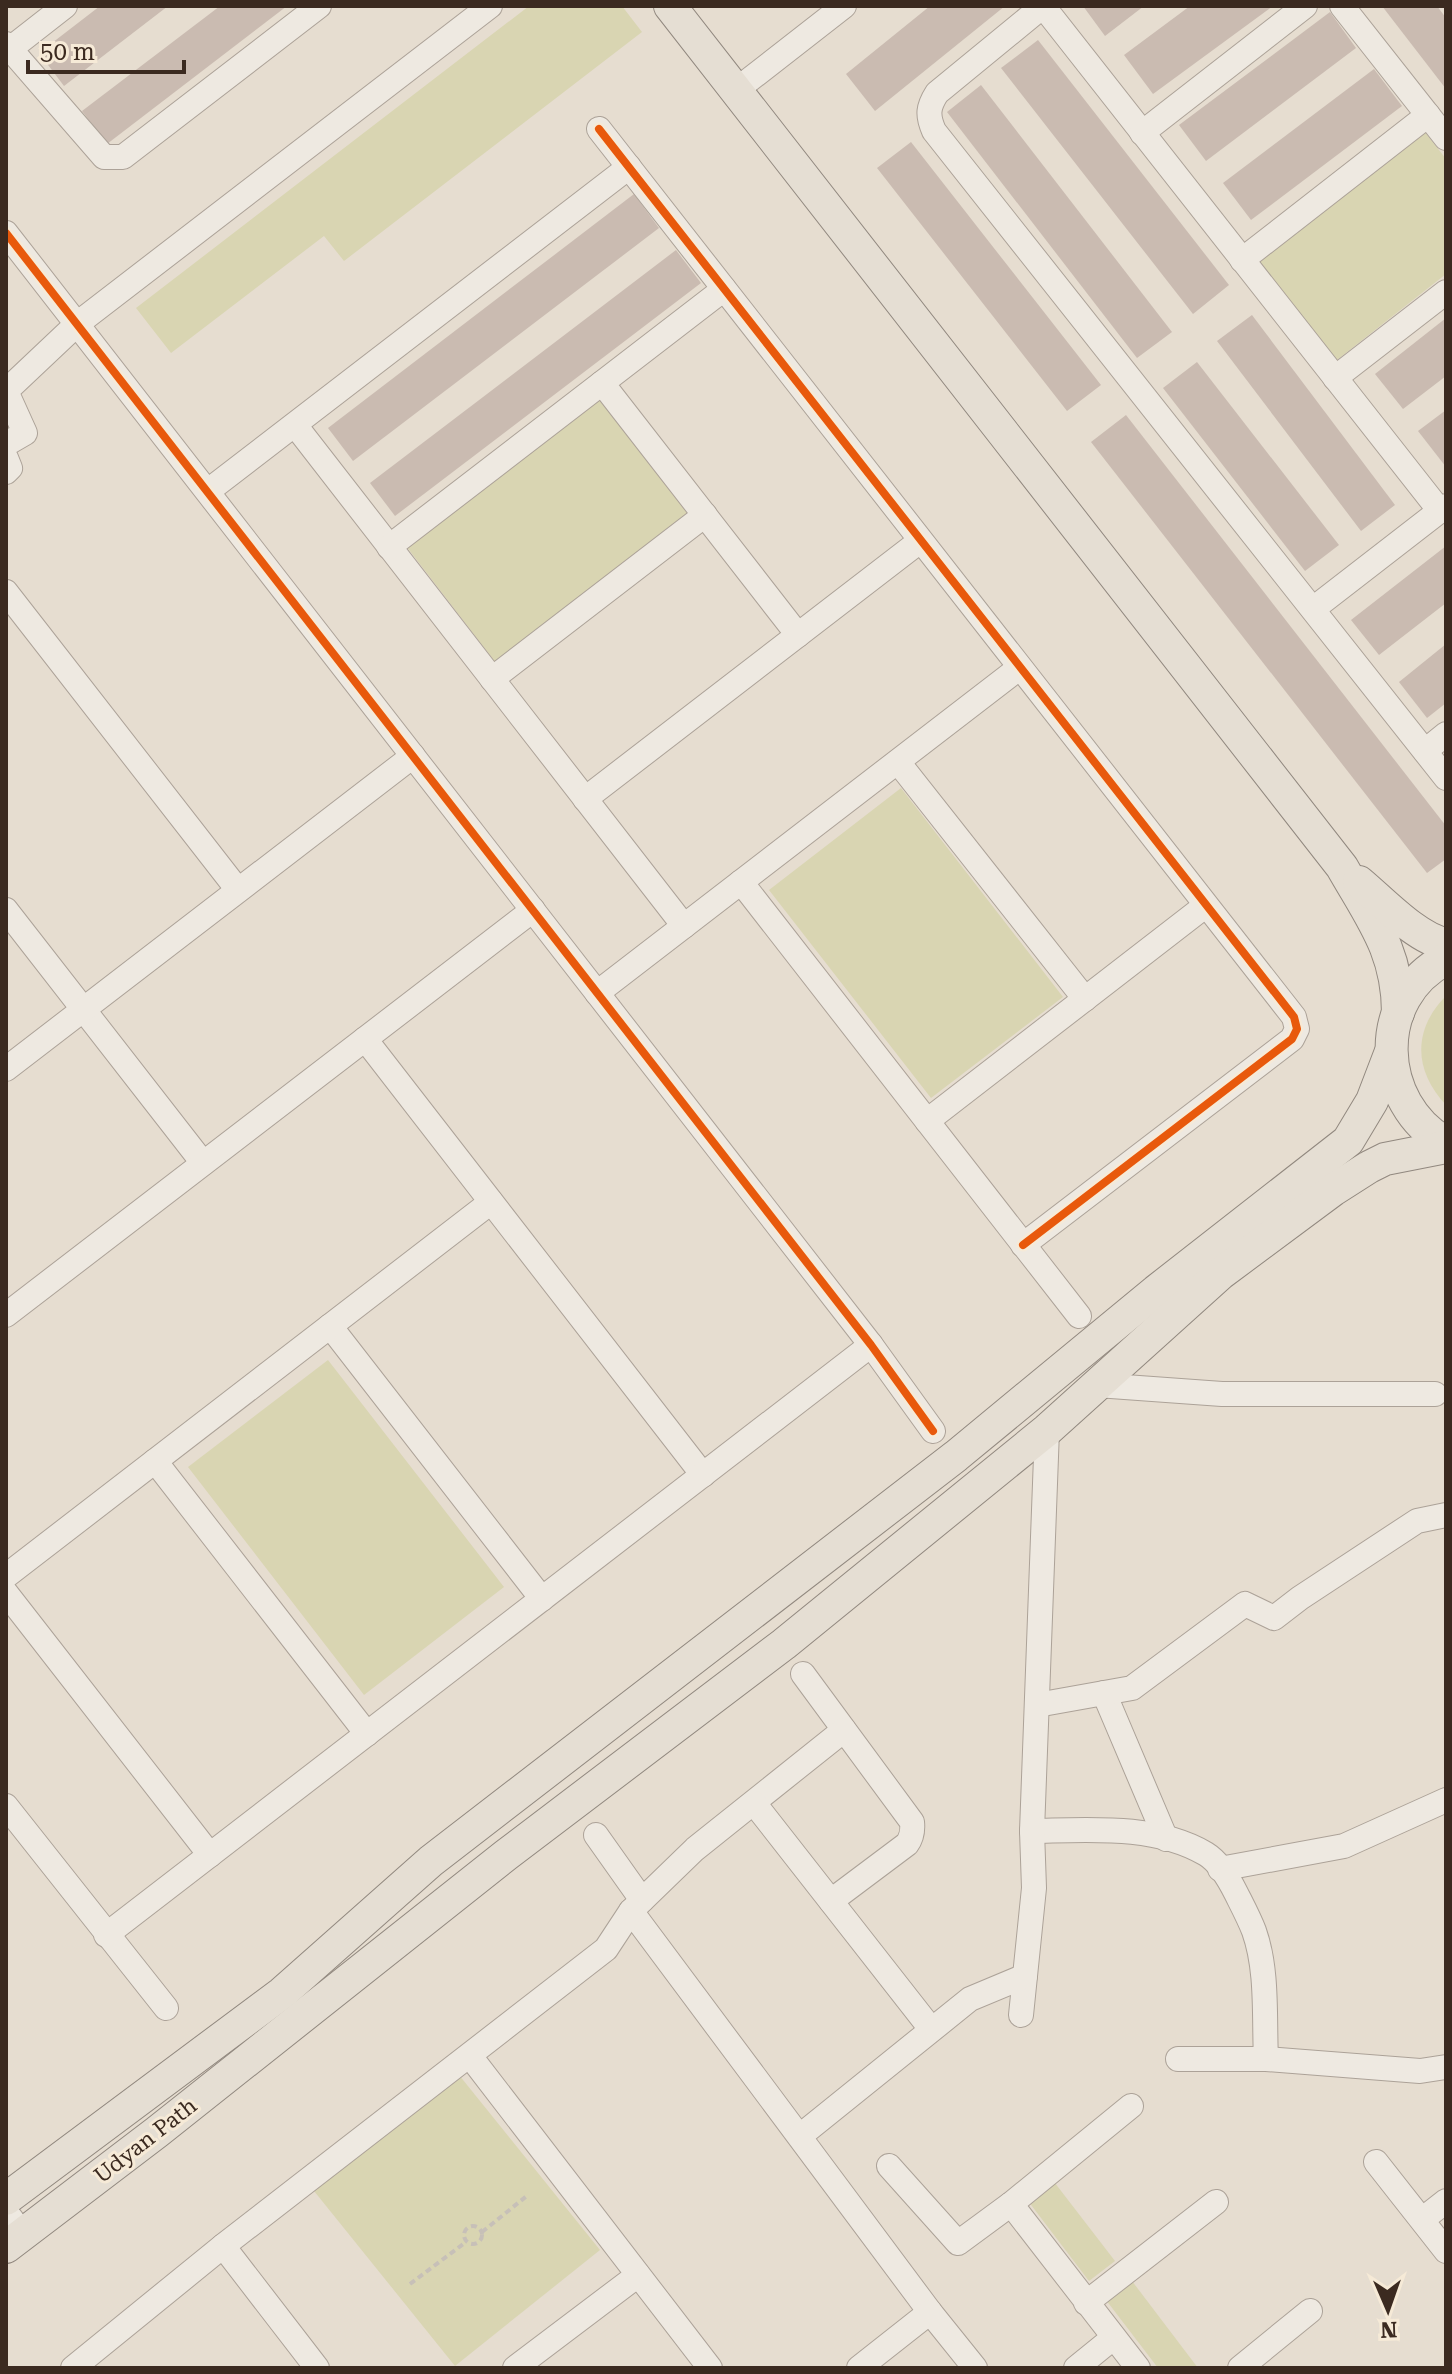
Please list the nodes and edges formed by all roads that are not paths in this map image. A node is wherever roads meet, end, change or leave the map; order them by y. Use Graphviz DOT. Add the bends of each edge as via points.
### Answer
graph roads {
  1 [pos="65,6"];
  2 [pos="319,6"];
  3 [pos="490,6"];
  4 [pos="670,6"];
  5 [pos="844,6"];
  6 [pos="1043,6"];
  7 [pos="1305,6"];
  8 [pos="1342,6"];
  9 [pos="8,46"];
  10 [pos="735,91"];
  11 [pos="1428,115"];
  12 [pos="599,129"];
  13 [pos="1142,133"];
  14 [pos="1446,138"];
  15 [pos="629,167"];
  16 [pos="6,233"];
  17 [pos="1242,260"];
  18 [pos="724,289"];
  19 [pos="1446,292"];
  20 [pos="77,324"];
  21 [pos="1335,378"];
  22 [pos="602,383"];
  23 [pos="295,425"];
  24 [pos="6,444"];
  25 [pos="6,458"];
  26 [pos="6,472"];
  27 [pos="208,491"];
  28 [pos="1443,508"];
  29 [pos="705,515"];
  30 [pos="920,541"];
  31 [pos="389,547"];
  32 [pos="6,592"];
  33 [pos="1313,609"];
  34 [pos="798,635"];
  35 [pos="1019,668"];
  36 [pos="492,679"];
  37 [pos="1446,734"];
  38 [pos="1425,751"];
  39 [pos="413,756"];
  40 [pos="898,762"];
  41 [pos="1446,778"];
  42 [pos="585,799"];
  43 [pos="1342,867"];
  44 [pos="741,882"];
  45 [pos="238,890"];
  46 [pos="1205,906"];
  47 [pos="6,910"];
  48 [pos="533,910"];
  49 [pos="684,926"];
  50 [pos="1446,944"];
  51 [pos="1446,959"];
  52 [pos="597,993"];
  53 [pos="1085,999"];
  54 [pos="83,1010"];
  55 [pos="1398,1013"];
  56 [pos="365,1039"];
  57 [pos="1390,1054"];
  58 [pos="6,1069"];
  59 [pos="927,1121"];
  60 [pos="1446,1145"];
  61 [pos="203,1163"];
  62 [pos="491,1202"];
  63 [pos="1023,1245"];
  64 [pos="6,1315"];
  65 [pos="1079,1316"];
  66 [pos="330,1326"];
  67 [pos="871,1345"];
  68 [pos="1097,1385"];
  69 [pos="1435,1394"];
  70 [pos="1047,1430"];
  71 [pos="933,1431"];
  72 [pos="155,1461"];
  73 [pos="703,1475"];
  74 [pos="1446,1515"];
  75 [pos="6,1576"];
  76 [pos="6,1593"];
  77 [pos="542,1599"];
  78 [pos="803,1674"];
  79 [pos="1104,1693"];
  80 [pos="1037,1705"];
  81 [pos="844,1730"];
  82 [pos="367,1734"];
  83 [pos="1446,1800"];
  84 [pos="754,1803"];
  85 [pos="6,1806"];
  86 [pos="1032,1831"];
  87 [pos="596,1835"];
  88 [pos="1166,1839"];
  89 [pos="210,1855"];
  90 [pos="1220,1869"];
  91 [pos="831,1901"];
  92 [pos="637,1905"];
  93 [pos="106,1935"];
  94 [pos="1025,1976"];
  95 [pos="166,2008"];
  96 [pos="1021,2015"];
  97 [pos="931,2029"];
  98 [pos="470,2056"];
  99 [pos="1178,2059"];
  100 [pos="1266,2059"];
  101 [pos="1446,2067"];
  102 [pos="1131,2106"];
  103 [pos="800,2136"];
  104 [pos="1376,2162"];
  105 [pos="889,2166"];
  106 [pos="6,2199"];
  107 [pos="1446,2201"];
  108 [pos="1216,2202"];
  109 [pos="1011,2204"];
  110 [pos="1423,2219"];
  111 [pos="12,2231"];
  112 [pos="223,2246"];
  113 [pos="1446,2251"];
  114 [pos="638,2275"];
  115 [pos="1086,2303"];
  116 [pos="1310,2311"];
  117 [pos="930,2312"];
  118 [pos="1113,2338"];
  119 [pos="73,2368"];
  120 [pos="317,2368"];
  121 [pos="515,2368"];
  122 [pos="710,2368"];
  123 [pos="859,2368"];
  124 [pos="975,2368"];
  125 [pos="1076,2368"];
  126 [pos="1138,2368"];
  127 [pos="1240,2368"];
  1 -- 9 [label="street"];
  2 -- 9 [label="street" via="123,157 104,157"];
  3 -- 20 [label="street"];
  4 -- 10 [label="main road"];
  5 -- 10 [label="street"];
  6 -- 13 [label="street"];
  6 -- 33 [label="street" via="937,93 928,118"];
  7 -- 13 [label="street"];
  8 -- 11 [label="street"];
  10 -- 43 [label="main road"];
  11 -- 14 [label="street"];
  11 -- 17 [label="street"];
  12 -- 15 [label="street"];
  13 -- 17 [label="street"];
  15 -- 18 [label="street"];
  15 -- 23 [label="street"];
  16 -- 20 [label="street"];
  17 -- 21 [label="street"];
  18 -- 22 [label="street"];
  18 -- 30 [label="street"];
  19 -- 21 [label="street"];
  20 -- 24 [label="street" via="6,391 25,433"];
  20 -- 27 [label="street"];
  21 -- 28 [label="street"];
  22 -- 29 [label="street"];
  22 -- 31 [label="street"];
  23 -- 27 [label="street"];
  23 -- 31 [label="street"];
  25 -- 26 [label="street"];
  27 -- 39 [label="street"];
  28 -- 33 [label="street"];
  29 -- 34 [label="street"];
  29 -- 36 [label="street"];
  30 -- 34 [label="street"];
  30 -- 35 [label="street"];
  31 -- 36 [label="street"];
  32 -- 45 [label="street"];
  33 -- 38 [label="street"];
  34 -- 42 [label="street"];
  35 -- 40 [label="street"];
  35 -- 46 [label="street"];
  36 -- 42 [label="street"];
  37 -- 38 [label="street"];
  38 -- 41 [label="street"];
  39 -- 45 [label="street"];
  39 -- 48 [label="street"];
  40 -- 44 [label="street"];
  40 -- 53 [label="street"];
  42 -- 49 [label="street"];
  43 -- 50 [label="main road" via="1414,927"];
  43 -- 55 [label="main road" via="1392,961"];
  44 -- 49 [label="street"];
  44 -- 59 [label="street"];
  45 -- 54 [label="street"];
  46 -- 53 [label="street"];
  46 -- 63 [label="street" via="1294,1017 1297,1029 1292,1039"];
  47 -- 54 [label="street"];
  48 -- 52 [label="street"];
  48 -- 56 [label="street"];
  49 -- 52 [label="street"];
  51 -- 55 [label="main road" via="1415,983"];
  52 -- 67 [label="street"];
  53 -- 59 [label="street"];
  54 -- 58 [label="street"];
  54 -- 61 [label="street"];
  55 -- 57 [label="main road"];
  56 -- 61 [label="street"];
  56 -- 62 [label="street"];
  57 -- 60 [label="main road" via="1404,1102"];
  57 -- 106 [label="main road, Udyan Path" via="1372,1101 1348,1141 956,1456 431,1861 282,1993"];
  59 -- 63 [label="street"];
  60 -- 68 [label="main road, Udyan Path" via="1385,1159 1333,1190 1220,1274"];
  61 -- 64 [label="street"];
  62 -- 66 [label="street"];
  62 -- 73 [label="street"];
  63 -- 65 [label="street"];
  66 -- 72 [label="street"];
  66 -- 77 [label="street"];
  67 -- 71 [label="street"];
  67 -- 73 [label="street"];
  68 -- 69 [label="street" via="1222,1394"];
  68 -- 70 [label="main road, Udyan Path"];
  70 -- 80 [label="street"];
  70 -- 111 [label="main road, Udyan Path" via="784,1644 284,2032"];
  72 -- 75 [label="street"];
  72 -- 82 [label="street"];
  73 -- 77 [label="street"];
  74 -- 79 [label="street" via="1417,1521 1274,1618 1245,1604 1132,1688"];
  76 -- 89 [label="street"];
  77 -- 82 [label="street"];
  78 -- 81 [label="street"];
  79 -- 80 [label="street"];
  79 -- 88 [label="street"];
  80 -- 86 [label="street"];
  81 -- 84 [label="street"];
  81 -- 91 [label="street" via="913,1828 907,1844"];
  82 -- 89 [label="street"];
  83 -- 90 [label="street" via="1344,1846"];
  84 -- 91 [label="street"];
  84 -- 92 [label="street" via="695,1849"];
  85 -- 93 [label="street"];
  86 -- 88 [label="street" via="1116,1830"];
  86 -- 94 [label="street" via="1034,1888"];
  87 -- 92 [label="street"];
  88 -- 90 [label="street" via="1210,1856"];
  89 -- 93 [label="street"];
  90 -- 100 [label="street" via="1254,1932"];
  91 -- 97 [label="street"];
  92 -- 98 [label="street" via="606,1949"];
  92 -- 103 [label="street"];
  93 -- 95 [label="street"];
  94 -- 96 [label="street"];
  94 -- 97 [label="street" via="970,1999"];
  97 -- 103 [label="street"];
  98 -- 112 [label="street"];
  98 -- 114 [label="street"];
  99 -- 100 [label="street"];
  100 -- 101 [label="street" via="1376,2070"];
  102 -- 109 [label="street"];
  103 -- 117 [label="street"];
  104 -- 110 [label="street"];
  105 -- 109 [label="street" via="958,2243"];
  107 -- 110 [label="street"];
  108 -- 115 [label="street"];
  109 -- 115 [label="street"];
  110 -- 113 [label="street"];
  112 -- 119 [label="street"];
  112 -- 120 [label="street"];
  114 -- 121 [label="street"];
  114 -- 122 [label="street"];
  115 -- 118 [label="street"];
  116 -- 127 [label="street"];
  117 -- 123 [label="street"];
  117 -- 124 [label="street"];
  118 -- 125 [label="street"];
  118 -- 126 [label="street"];
}
